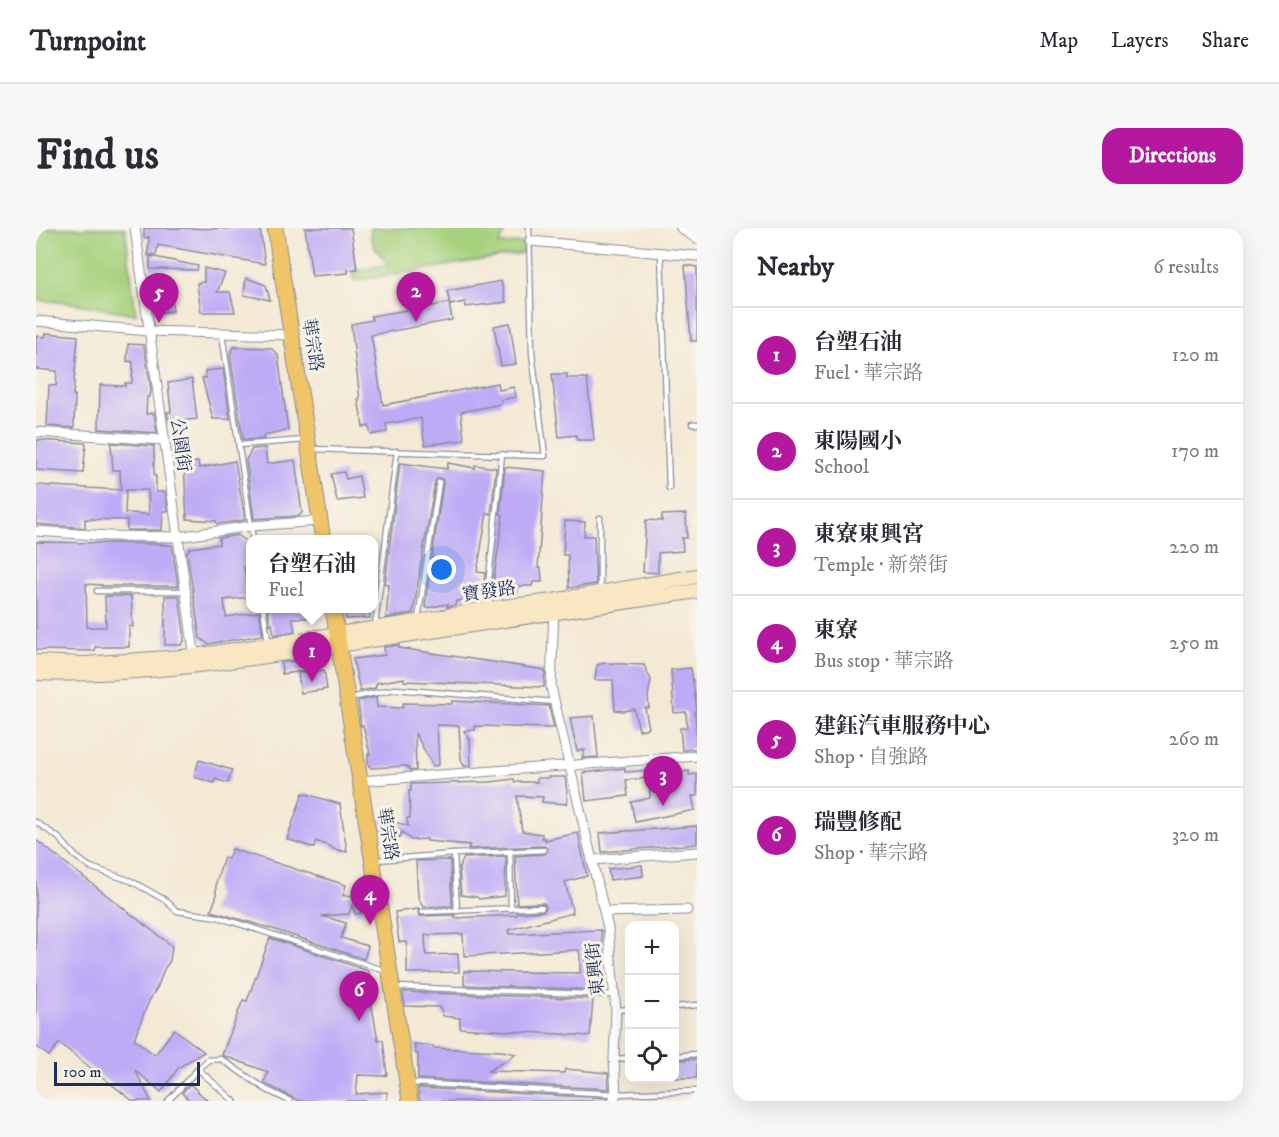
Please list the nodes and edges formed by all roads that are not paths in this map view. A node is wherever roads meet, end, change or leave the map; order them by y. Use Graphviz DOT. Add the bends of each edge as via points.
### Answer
graph roads {
  1 [pos="135,228"];
  2 [pos="275,228"];
  3 [pos="529,228"];
  4 [pos="681,228"];
  5 [pos="697,239"];
  6 [pos="530,241"];
  7 [pos="661,253"];
  8 [pos="697,256"];
  9 [pos="36,321"];
  10 [pos="148,331"];
  11 [pos="222,334"];
  12 [pos="292,335"];
  13 [pos="36,432"];
  14 [pos="164,440"];
  15 [pos="308,444"];
  16 [pos="238,445"];
  17 [pos="397,451"];
  18 [pos="502,454"];
  19 [pos="439,482"];
  20 [pos="669,488"];
  21 [pos="600,518"];
  22 [pos="320,520"];
  23 [pos="251,526"];
  24 [pos="36,531"];
  25 [pos="252,535"];
  26 [pos="322,535"];
  27 [pos="178,537"];
  28 [pos="697,576"];
  29 [pos="97,591"];
  30 [pos="185,591"];
  31 [pos="697,591"];
  32 [pos="600,593"];
  33 [pos="378,604"];
  34 [pos="554,607"];
  35 [pos="485,609"];
  36 [pos="264,613"];
  37 [pos="334,613"];
  38 [pos="377,613"];
  39 [pos="417,622"];
  40 [pos="375,628"];
  41 [pos="338,639"];
  42 [pos="268,645"];
  43 [pos="195,661"];
  44 [pos="36,662"];
  45 [pos="36,673"];
  46 [pos="347,698"];
  47 [pos="555,702"];
  48 [pos="697,756"];
  49 [pos="570,765"];
  50 [pos="360,781"];
  51 [pos="36,822"];
  52 [pos="544,850"];
  53 [pos="510,851"];
  54 [pos="697,852"];
  55 [pos="454,854"];
  56 [pos="373,861"];
  57 [pos="592,861"];
  58 [pos="542,907"];
  59 [pos="511,909"];
  60 [pos="687,910"];
  61 [pos="457,911"];
  62 [pos="422,912"];
  63 [pos="604,912"];
  64 [pos="390,972"];
  65 [pos="392,987"];
  66 [pos="615,995"];
  67 [pos="697,1005"];
  68 [pos="679,1007"];
  69 [pos="616,1010"];
  70 [pos="625,1010"];
  71 [pos="697,1054"];
  72 [pos="679,1056"];
  73 [pos="625,1058"];
  74 [pos="614,1059"];
  75 [pos="198,1068"];
  76 [pos="407,1083"];
  77 [pos="697,1091"];
  78 [pos="615,1098"];
  79 [pos="168,1101"];
  80 [pos="234,1101"];
  81 [pos="290,1101"];
  82 [pos="410,1101"];
  1 -- 10 [label="street, 公園街"];
  2 -- 12 [label="main road, 華宗路"];
  3 -- 6 [label="lane"];
  4 -- 5 [label="street"];
  6 -- 7 [label="street"];
  6 -- 18 [label="lane" via="532,353 545,456"];
  7 -- 8 [label="street"];
  7 -- 20 [label="lane"];
  9 -- 10 [label="street"];
  10 -- 11 [label="street"];
  10 -- 14 [label="street, 公園街"];
  11 -- 12 [label="street"];
  11 -- 16 [label="lane"];
  12 -- 15 [label="main road, 華宗路"];
  13 -- 14 [label="street"];
  14 -- 27 [label="street, 公園街"];
  15 -- 16 [label="lane"];
  15 -- 17 [label="lane"];
  15 -- 22 [label="main road, 華宗路"];
  16 -- 23 [label="lane"];
  17 -- 18 [label="lane"];
  17 -- 33 [label="lane"];
  18 -- 35 [label="lane"];
  19 -- 39 [label="lane"];
  21 -- 32 [label="lane"];
  22 -- 23 [label="street"];
  22 -- 26 [label="main road, 華宗路"];
  23 -- 25 [label="lane"];
  23 -- 27 [label="street"];
  24 -- 27 [label="street"];
  27 -- 30 [label="street, 公園街"];
  28 -- 32 [label="main road, 寶發路"];
  29 -- 30 [label="lane"];
  30 -- 43 [label="street, 公園街"];
  31 -- 34 [label="main road, 寶發路"];
  32 -- 34 [label="main road, 寶發路"];
  34 -- 35 [label="main road, 寶發路"];
  34 -- 41 [label="main road, 寶發路"];
  34 -- 47 [label="street, 東興街" via="551,687"];
  35 -- 39 [label="main road, 寶發路"];
  36 -- 42 [label="lane"];
  37 -- 41 [label="main road, 華宗路"];
  38 -- 40 [label="lane"];
  39 -- 40 [label="main road, 寶發路"];
  40 -- 41 [label="main road, 寶發路"];
  41 -- 42 [label="main road, 寶發路"];
  41 -- 43 [label="main road, 寶發路"];
  41 -- 46 [label="main road, 華宗路"];
  42 -- 43 [label="main road, 寶發路"];
  43 -- 44 [label="main road, 寶發路"];
  43 -- 45 [label="main road, 寶發路" via="85,675"];
  46 -- 47 [label="lane" via="395,688"];
  46 -- 50 [label="main road, 華宗路"];
  47 -- 49 [label="street, 東興街"];
  48 -- 49 [label="street"];
  49 -- 50 [label="street"];
  49 -- 57 [label="street, 東興街"];
  50 -- 56 [label="main road, 華宗路"];
  51 -- 64 [label="lane" via="90,867 131,881 177,911 218,917"];
  52 -- 53 [label="lane"];
  53 -- 55 [label="lane"];
  53 -- 59 [label="lane"];
  54 -- 57 [label="street"];
  55 -- 56 [label="lane"];
  55 -- 61 [label="lane"];
  56 -- 64 [label="main road, 華宗路"];
  57 -- 63 [label="street, 東興街"];
  58 -- 59 [label="lane"];
  59 -- 61 [label="lane"];
  60 -- 63 [label="street"];
  61 -- 62 [label="lane"];
  63 -- 66 [label="street, 東興街"];
  64 -- 65 [label="main road, 華宗路"];
  65 -- 66 [label="lane"];
  65 -- 76 [label="main road, 華宗路"];
  66 -- 69 [label="street, 東興街"];
  67 -- 68 [label="lane"];
  69 -- 70 [label="lane"];
  69 -- 74 [label="street, 東興街"];
  71 -- 72 [label="lane"];
  73 -- 74 [label="lane"];
  74 -- 78 [label="street, 東興街"];
  75 -- 79 [label="lane"];
  75 -- 80 [label="lane"];
  75 -- 81 [label="lane" via="208,1060 221,1059"];
  76 -- 78 [label="lane"];
  76 -- 82 [label="main road, 華宗路"];
  77 -- 78 [label="lane"];
}
